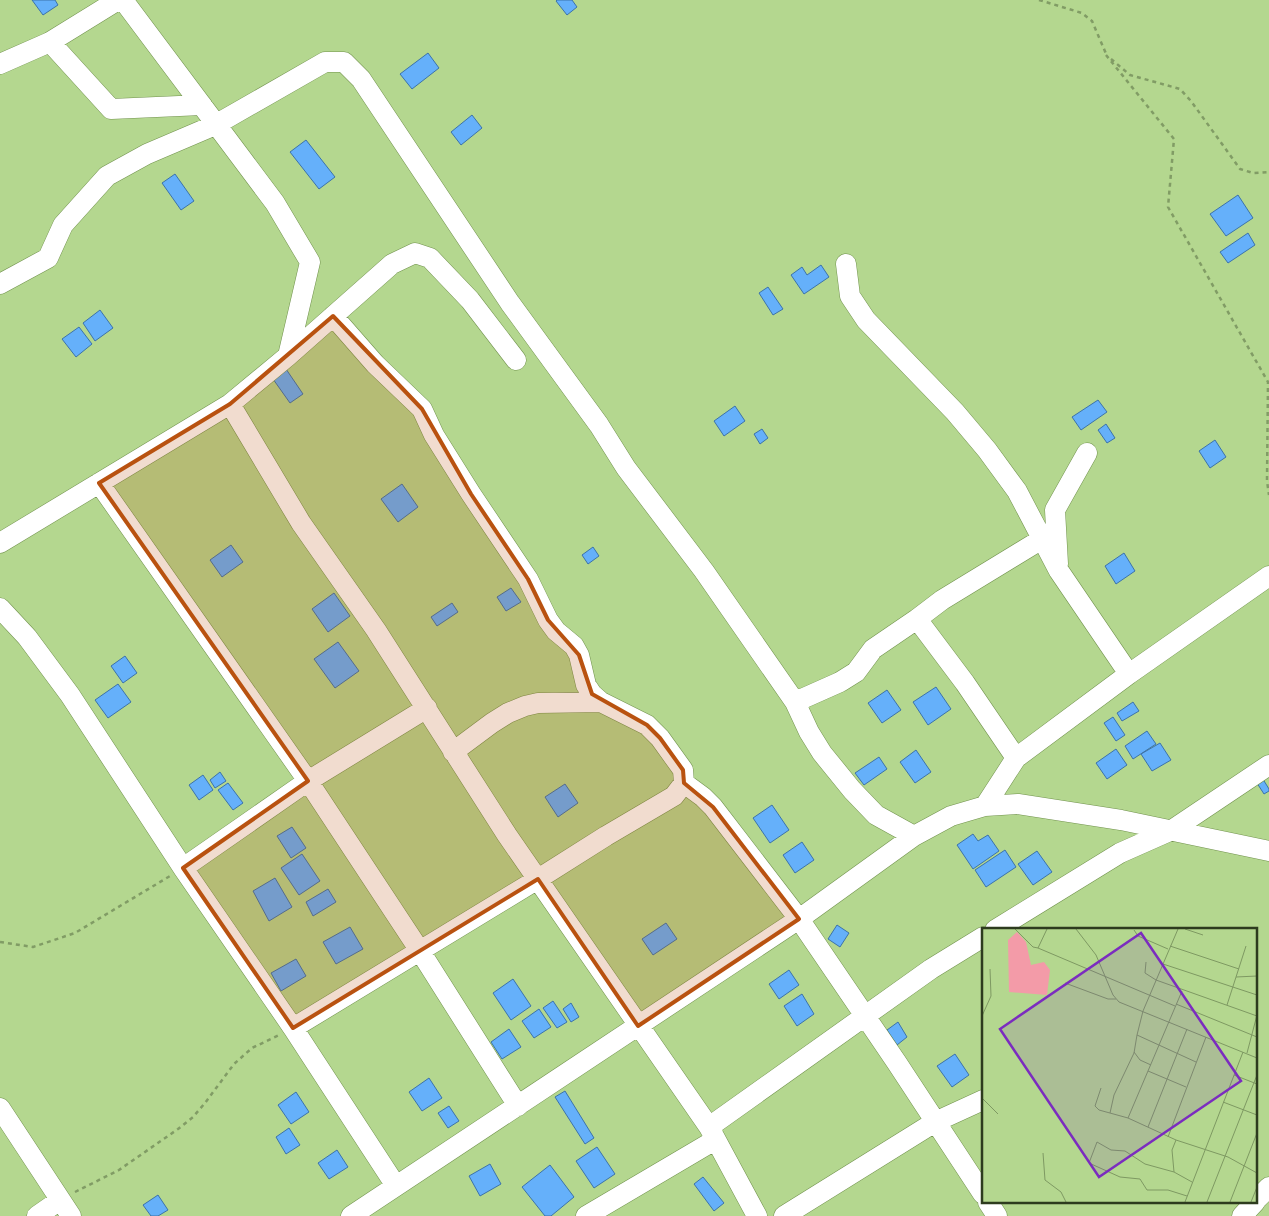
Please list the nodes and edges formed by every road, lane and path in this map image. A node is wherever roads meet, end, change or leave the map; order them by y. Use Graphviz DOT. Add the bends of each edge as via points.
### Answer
graph roads {
  1 [pos="118,0"];
  2 [pos="123,0"];
  3 [pos="1039,0"];
  4 [pos="50,42"];
  5 [pos="1106,55"];
  6 [pos="0,64"];
  7 [pos="202,105"];
  8 [pos="215,125"];
  9 [pos="1269,172"];
  10 [pos="846,264"];
  11 [pos="0,284"];
  12 [pos="333,316"];
  13 [pos="288,356"];
  14 [pos="516,360"];
  15 [pos="230,404"];
  16 [pos="1087,453"];
  17 [pos="99,483"];
  18 [pos="1269,495"];
  19 [pos="1042,539"];
  20 [pos="0,543"];
  21 [pos="1059,571"];
  22 [pos="1269,576"];
  23 [pos="0,608"];
  24 [pos="917,619"];
  25 [pos="1129,674"];
  26 [pos="601,702"];
  27 [pos="795,702"];
  28 [pos="427,708"];
  29 [pos="453,752"];
  30 [pos="1016,758"];
  31 [pos="1269,765"];
  32 [pos="308,781"];
  33 [pos="684,783"];
  34 [pos="985,806"];
  35 [pos="1172,830"];
  36 [pos="914,836"];
  37 [pos="1269,851"];
  38 [pos="183,868"];
  39 [pos="538,879"];
  40 [pos="799,919"];
  41 [pos="998,928"];
  42 [pos="982,938"];
  43 [pos="0,942"];
  44 [pos="420,951"];
  45 [pos="866,1016"];
  46 [pos="638,1026"];
  47 [pos="293,1028"];
  48 [pos="982,1100"];
  49 [pos="518,1106"];
  50 [pos="0,1108"];
  51 [pos="935,1122"];
  52 [pos="712,1134"];
  53 [pos="396,1186"];
  54 [pos="1269,1187"];
  55 [pos="982,1192"];
  56 [pos="60,1200"];
  57 [pos="1256,1201"];
  58 [pos="989,1204"];
  59 [pos="1253,1204"];
  60 [pos="37,1216"];
  61 [pos="71,1216"];
  62 [pos="351,1216"];
  63 [pos="586,1216"];
  64 [pos="757,1216"];
  65 [pos="784,1216"];
  66 [pos="997,1216"];
  67 [pos="1242,1216"];
  1 -- 4 [label="street"];
  2 -- 7 [label="street"];
  3 -- 5 [label="path" via="1082,13 1092,21"];
  4 -- 6 [label="street"];
  4 -- 7 [label="street" via="112,109"];
  5 -- 9 [label="path" via="1130,75 1180,88 1240,170"];
  5 -- 18 [label="path" via="1174,139 1168,207 1268,382"];
  7 -- 8 [label="street"];
  8 -- 11 [label="street" via="147,154 107,176 63,225 48,258"];
  8 -- 13 [label="street" via="275,203 310,262"];
  8 -- 27 [label="street" via="325,62 344,62 361,79 510,303"];
  10 -- 19 [label="street" via="850,296 866,320 987,450 1017,491"];
  12 -- 13 [label="street"];
  12 -- 14 [label="street" via="392,264 415,253 430,258 463,293"];
  12 -- 26 [label="street" via="375,364 422,409 434,435 471,494 528,578 548,620 574,646 586,685"];
  13 -- 15 [label="street"];
  15 -- 17 [label="street"];
  15 -- 28 [label="street" via="301,523"];
  16 -- 21 [label="street" via="1055,510"];
  17 -- 20 [label="street"];
  17 -- 32 [label="street"];
  19 -- 21 [label="street"];
  19 -- 24 [label="street" via="942,600"];
  21 -- 25 [label="street"];
  22 -- 25 [label="street"];
  23 -- 38 [label="street" via="27,637 70,695"];
  24 -- 27 [label="street" via="873,649 856,672"];
  24 -- 30 [label="street"];
  25 -- 30 [label="street"];
  26 -- 29 [label="street" via="525,706 492,722"];
  26 -- 33 [label="street" via="647,725 684,770"];
  27 -- 36 [label="street" via="822,753 852,790 876,815"];
  28 -- 29 [label="street"];
  28 -- 32 [label="street"];
  29 -- 39 [label="street"];
  30 -- 34 [label="street"];
  31 -- 35 [label="street"];
  32 -- 38 [label="street"];
  32 -- 44 [label="street"];
  33 -- 39 [label="street" via="674,796"];
  33 -- 40 [label="street" via="712,807"];
  34 -- 35 [label="street" via="1018,804"];
  34 -- 36 [label="street" via="951,816"];
  35 -- 37 [label="street"];
  35 -- 41 [label="street" via="1120,853"];
  36 -- 40 [label="street"];
  38 -- 43 [label="path" via="75,933 33,947"];
  38 -- 47 [label="street"];
  39 -- 44 [label="street"];
  39 -- 46 [label="street"];
  40 -- 45 [label="street"];
  40 -- 46 [label="street"];
  42 -- 45 [label="street" via="931,969"];
  44 -- 47 [label="street"];
  44 -- 49 [label="street"];
  45 -- 51 [label="street"];
  45 -- 52 [label="street"];
  46 -- 49 [label="street"];
  46 -- 52 [label="street"];
  47 -- 53 [label="street"];
  47 -- 56 [label="path" via="252,1048 234,1064 193,1117 178,1129 119,1170"];
  48 -- 51 [label="street"];
  49 -- 53 [label="street"];
  50 -- 56 [label="street"];
  51 -- 55 [label="street"];
  51 -- 65 [label="street"];
  52 -- 63 [label="street"];
  52 -- 64 [label="street"];
  53 -- 62 [label="street"];
  54 -- 57 [label="street"];
  56 -- 60 [label="street"];
  56 -- 61 [label="street"];
  58 -- 66 [label="street"];
  59 -- 67 [label="street"];
}
